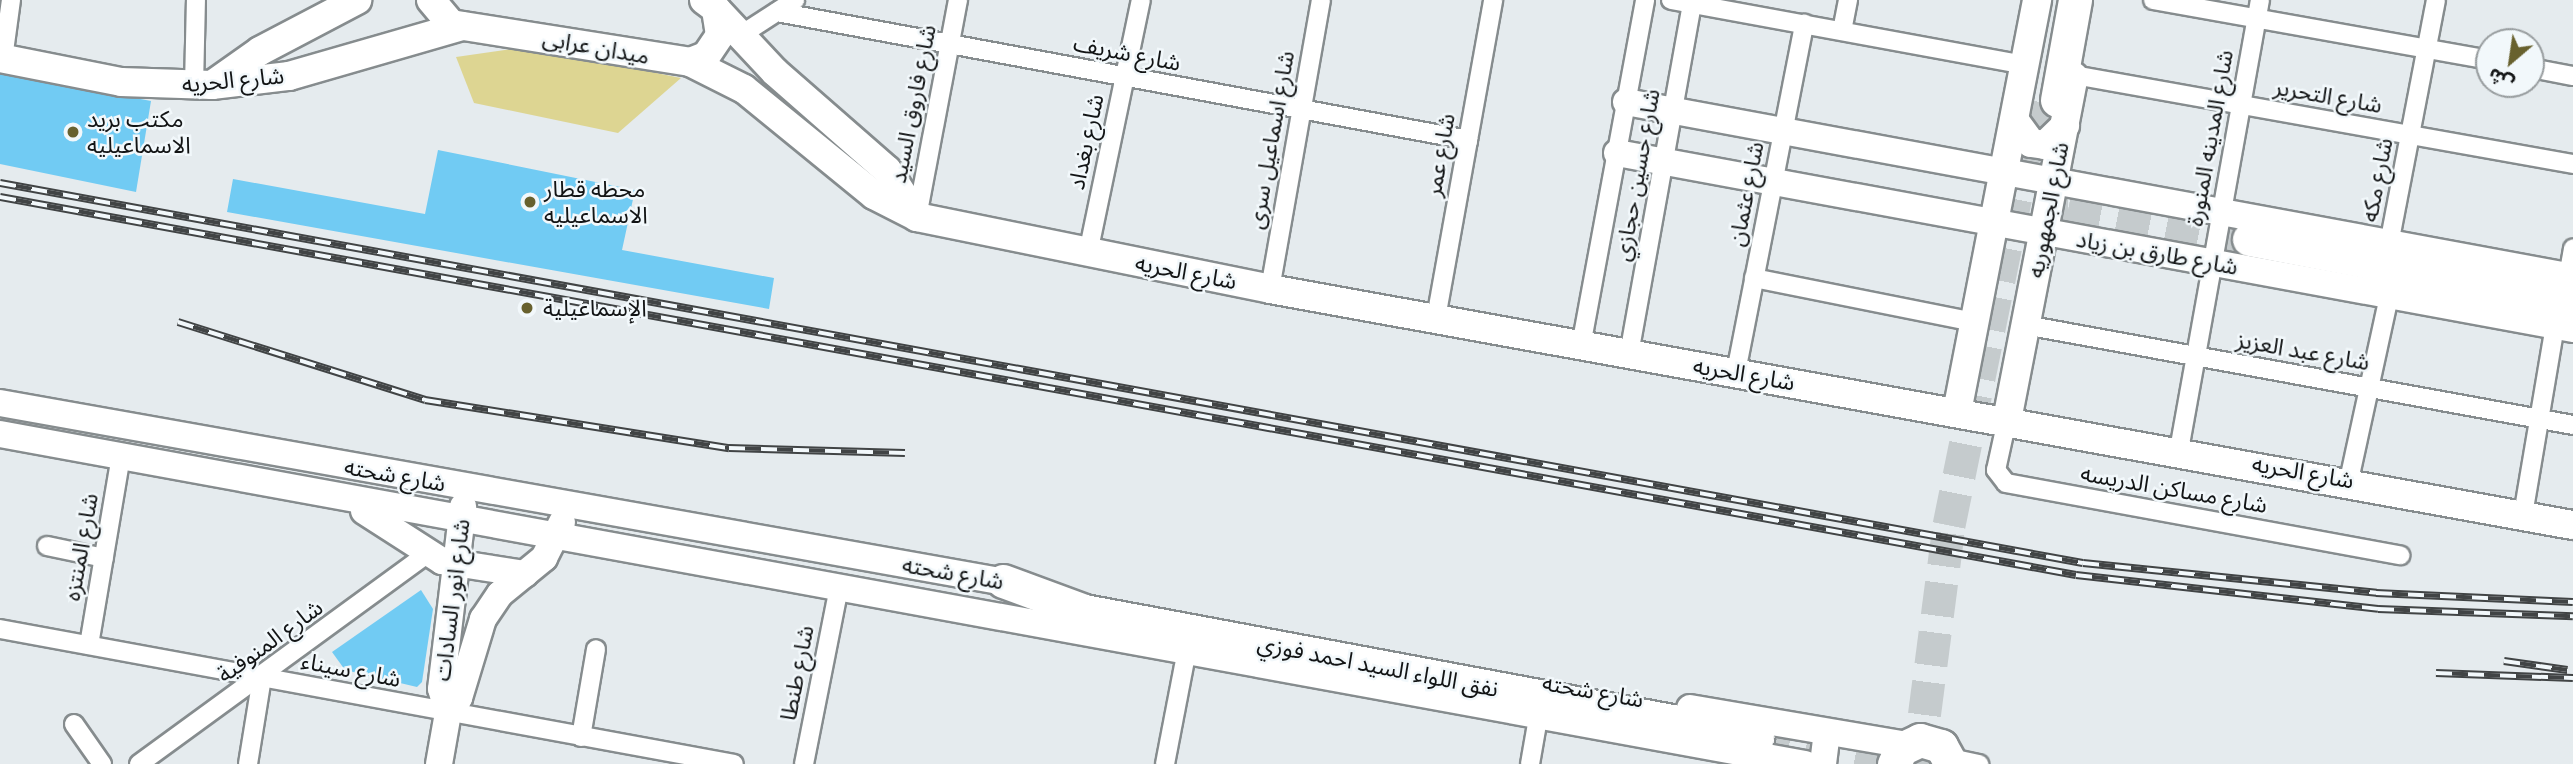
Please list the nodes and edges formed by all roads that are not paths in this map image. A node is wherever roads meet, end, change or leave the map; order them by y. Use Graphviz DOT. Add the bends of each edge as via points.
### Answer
graph roads {
  1 [pos="11,0"];
  2 [pos="196,0"];
  3 [pos="357,0"];
  4 [pos="431,0"];
  5 [pos="795,0"];
  6 [pos="958,0"];
  7 [pos="1141,0"];
  8 [pos="1321,0"];
  9 [pos="1493,0"];
  10 [pos="1645,0"];
  11 [pos="1673,0"];
  12 [pos="1848,0"];
  13 [pos="2037,0"];
  14 [pos="2053,0"];
  15 [pos="2075,0"];
  16 [pos="2089,0"];
  17 [pos="2153,0"];
  18 [pos="2260,0"];
  19 [pos="2436,0"];
  20 [pos="1692,4"];
  21 [pos="710,5"];
  22 [pos="777,12"];
  23 [pos="2257,19"];
  24 [pos="1804,24"];
  25 [pos="462,26"];
  26 [pos="1842,32"];
  27 [pos="744,33"];
  28 [pos="949,44"];
  29 [pos="2427,49"];
  30 [pos="2475,58"];
  31 [pos="1,59"];
  32 [pos="690,62"];
  33 [pos="2545,71"];
  34 [pos="2573,76"];
  35 [pos="1125,77"];
  36 [pos="203,86"];
  37 [pos="2051,92"];
  38 [pos="1626,102"];
  39 [pos="2241,105"];
  40 [pos="1673,109"];
  41 [pos="1302,110"];
  42 [pos="2015,121"];
  43 [pos="1783,131"];
  44 [pos="2410,135"];
  45 [pos="1468,140"];
  46 [pos="1617,153"];
  47 [pos="1664,162"];
  48 [pos="2573,164"];
  49 [pos="2003,175"];
  50 [pos="1773,182"];
  51 [pos="2053,184"];
  52 [pos="2221,214"];
  53 [pos="917,217"];
  54 [pos="1995,223"];
  55 [pos="2044,232"];
  56 [pos="2249,239"];
  57 [pos="2389,244"];
  58 [pos="2573,248"];
  59 [pos="1088,253"];
  60 [pos="2213,263"];
  61 [pos="1755,278"];
  62 [pos="1270,289"];
  63 [pos="2389,296"];
  64 [pos="2568,302"];
  65 [pos="1436,318"];
  66 [pos="1975,322"];
  67 [pos="2025,325"];
  68 [pos="1581,346"];
  69 [pos="1629,354"];
  70 [pos="2196,357"];
  71 [pos="1736,372"];
  72 [pos="2369,388"];
  73 [pos="0,403"];
  74 [pos="1957,412"];
  75 [pos="2539,419"];
  76 [pos="2007,420"];
  77 [pos="2573,425"];
  78 [pos="0,434"];
  79 [pos="2179,450"];
  80 [pos="121,456"];
  81 [pos="2349,480"];
  82 [pos="472,488"];
  83 [pos="344,500"];
  84 [pos="564,505"];
  85 [pos="2523,515"];
  86 [pos="460,521"];
  87 [pos="2573,524"];
  88 [pos="557,538"];
  89 [pos="47,546"];
  90 [pos="428,554"];
  91 [pos="2400,555"];
  92 [pos="104,558"];
  93 [pos="456,565"];
  94 [pos="525,574"];
  95 [pos="1003,581"];
  96 [pos="838,592"];
  97 [pos="0,629"];
  98 [pos="89,645"];
  99 [pos="596,649"];
  100 [pos="1186,655"];
  101 [pos="262,678"];
  102 [pos="448,713"];
  103 [pos="1538,718"];
  104 [pos="74,724"];
  105 [pos="1827,732"];
  106 [pos="581,737"];
  107 [pos="1757,737"];
  108 [pos="1900,755"];
  109 [pos="1960,762"];
  110 [pos="102,764"];
  111 [pos="139,764"];
  112 [pos="248,764"];
  113 [pos="439,764"];
  114 [pos="734,764"];
  115 [pos="804,764"];
  116 [pos="1165,764"];
  117 [pos="1530,764"];
  118 [pos="1805,764"];
  119 [pos="1823,764"];
  1 -- 31 [label="street"];
  2 -- 36 [label="street"];
  3 -- 36 [label="main road"];
  4 -- 25 [label="main road, ميدان عرابى" via="441,18"];
  5 -- 22 [label="street"];
  6 -- 28 [label="street, شارع فاروق السيد"];
  7 -- 35 [label="street, شارع بغداد"];
  8 -- 41 [label="street, شارع اسماعيل سرى"];
  9 -- 45 [label="street, شارع عمر"];
  10 -- 38 [label="street, شارع حسين حجازي"];
  11 -- 20 [label="street, شارع التحرير"];
  12 -- 26 [label="street"];
  13 -- 37 [label="main road, شارع الجمهوريه"];
  14 -- 37 [label="highway, شارع الجمهوريه"];
  15 -- 37 [label="highway, شارع الجمهوريه"];
  16 -- 37 [label="main road, شارع الجمهوريه"];
  17 -- 23 [label="street"];
  18 -- 23 [label="street, شارع المدينه المنورة"];
  19 -- 29 [label="street, شارع مكه"];
  20 -- 24 [label="street, شارع التحرير"];
  20 -- 40 [label="street, شارع حسين حجازي"];
  21 -- 27 [label="main road"];
  21 -- 32 [label="main road" via="717,43"];
  22 -- 27 [label="street"];
  22 -- 28 [label="street, شارع شريف"];
  23 -- 29 [label="street"];
  23 -- 39 [label="street, شارع المدينه المنورة"];
  24 -- 26 [label="street, شارع التحرير"];
  24 -- 43 [label="street, شارع عثمان"];
  25 -- 32 [label="main road, ميدان عرابى"];
  25 -- 36 [label="main road, شارع الحريه" via="302,73"];
  26 -- 37 [label="street, شارع التحرير"];
  27 -- 53 [label="main road" via="775,72 887,170"];
  28 -- 35 [label="street, شارع شريف"];
  28 -- 53 [label="street, شارع فاروق السيد"];
  29 -- 30 [label="street"];
  29 -- 44 [label="street, شارع مكه"];
  31 -- 36 [label="main road, شارع الحريه" via="121,82"];
  32 -- 53 [label="main road, شارع الحريه" via="744,89 874,195"];
  33 -- 34 [label="street"];
  35 -- 41 [label="street, شارع شريف"];
  35 -- 59 [label="street, شارع بغداد"];
  37 -- 39 [label="street, شارع التحرير"];
  37 -- 42 [label="main road, شارع الجمهوريه"];
  37 -- 42 [label="main road" via="2045,145 2031,143"];
  37 -- 51 [label="main road, شارع الجمهوريه"];
  38 -- 40 [label="main road"];
  38 -- 46 [label="street, شارع حسين حجازي"];
  39 -- 44 [label="street, شارع التحرير"];
  39 -- 52 [label="street, شارع المدينه المنورة"];
  40 -- 43 [label="main road"];
  40 -- 47 [label="street, شارع حسين حجازي"];
  41 -- 45 [label="street, شارع شريف"];
  41 -- 62 [label="street, شارع اسماعيل سرى"];
  42 -- 49 [label="main road, شارع الجمهوريه"];
  43 -- 49 [label="main road"];
  43 -- 50 [label="street, شارع عثمان"];
  44 -- 48 [label="street, شارع التحرير"];
  44 -- 57 [label="street, شارع مكه"];
  45 -- 65 [label="street, شارع عمر"];
  46 -- 47 [label="main road, شارع طارق بن زياد"];
  46 -- 68 [label="street, شارع حسين حجازي"];
  47 -- 50 [label="main road, شارع طارق بن زياد"];
  47 -- 69 [label="street, شارع حسين حجازي"];
  49 -- 51 [label="main road"];
  49 -- 54 [label="main road, شارع الجمهوريه"];
  50 -- 54 [label="main road, شارع طارق بن زياد"];
  50 -- 61 [label="street, شارع عثمان"];
  51 -- 52 [label="main road"];
  51 -- 55 [label="main road, شارع الجمهوريه"];
  52 -- 57 [label="main road"];
  52 -- 60 [label="street, شارع المدينه المنورة"];
  53 -- 59 [label="main road, شارع الحريه"];
  54 -- 55 [label="main road, شارع طارق بن زياد"];
  54 -- 66 [label="main road, شارع الجمهوريه"];
  55 -- 60 [label="main road, شارع طارق بن زياد"];
  55 -- 67 [label="main road, شارع الجمهوريه"];
  56 -- 64 [label="highway"];
  57 -- 64 [label="main road"];
  58 -- 64 [label="street"];
  59 -- 62 [label="main road, شارع الحريه"];
  60 -- 63 [label="main road, شارع طارق بن زياد"];
  60 -- 70 [label="street, شارع المدينه المنورة"];
  61 -- 66 [label="street"];
  61 -- 71 [label="street, شارع عثمان"];
  62 -- 65 [label="main road, شارع الحريه"];
  63 -- 64 [label="main road, شارع طارق بن زياد"];
  63 -- 72 [label="street"];
  64 -- 75 [label="street"];
  65 -- 68 [label="main road, شارع الحريه"];
  66 -- 74 [label="main road, شارع الجمهوريه"];
  67 -- 70 [label="street, شارع عبد العزيز"];
  67 -- 76 [label="main road, شارع الجمهوريه"];
  68 -- 69 [label="main road, شارع الحريه"];
  69 -- 71 [label="main road, شارع الحريه"];
  70 -- 72 [label="street, شارع عبد العزيز"];
  70 -- 79 [label="street, شارع المدينه المنورة"];
  71 -- 74 [label="main road, شارع الحريه"];
  72 -- 75 [label="street, شارع عبد العزيز"];
  72 -- 81 [label="street"];
  73 -- 82 [label="main road, شارع شحته"];
  74 -- 76 [label="main road, شارع الحريه"];
  75 -- 77 [label="street, شارع عبد العزيز"];
  75 -- 85 [label="street"];
  76 -- 79 [label="main road, شارع الحريه"];
  76 -- 91 [label="street, شارع مساكن الدريسه" via="1996,470 2006,483"];
  78 -- 80 [label="main road, شارع شحته"];
  79 -- 81 [label="main road, شارع الحريه"];
  80 -- 83 [label="main road, شارع شحته"];
  80 -- 92 [label="street, شارع المنتزه"];
  81 -- 85 [label="main road, شارع الحريه"];
  82 -- 84 [label="main road, شارع شحته"];
  82 -- 86 [label="main road, شارع انور السادات"];
  83 -- 86 [label="main road, شارع شحته"];
  83 -- 90 [label="main road"];
  84 -- 88 [label="main road, شارع انور السادات"];
  84 -- 95 [label="main road, شارع شحته"];
  85 -- 87 [label="main road, شارع الحريه"];
  86 -- 88 [label="main road, شارع شحته"];
  86 -- 93 [label="main road, شارع انور السادات"];
  88 -- 94 [label="main road, شارع انور السادات"];
  88 -- 96 [label="main road, شارع شحته"];
  89 -- 92 [label="street"];
  90 -- 93 [label="main road"];
  90 -- 101 [label="street, شارع المنوفية"];
  92 -- 98 [label="street, شارع المنتزه"];
  93 -- 94 [label="main road"];
  93 -- 102 [label="main road, شارع انور السادات" via="441,689"];
  94 -- 102 [label="main road, شارع انور السادات" via="483,619 459,698"];
  95 -- 105 [label="main road, شارع شحته"];
  95 -- 107 [label="highway, نفق اللواء السيد احمد فوزي" via="1084,611"];
  96 -- 100 [label="main road, شارع شحته"];
  96 -- 115 [label="street, شارع طنطا"];
  97 -- 98 [label="street, شارع سيناء"];
  98 -- 101 [label="street, شارع سيناء"];
  99 -- 106 [label="street"];
  100 -- 103 [label="main road, شارع شحته"];
  100 -- 116 [label="street"];
  101 -- 102 [label="street, شارع سيناء"];
  101 -- 111 [label="street, شارع المنوفية"];
  101 -- 112 [label="street"];
  102 -- 106 [label="street, شارع سيناء"];
  102 -- 113 [label="main road, شارع انور السادات"];
  103 -- 117 [label="street"];
  103 -- 118 [label="main road, شارع شحته"];
  104 -- 110 [label="street"];
  105 -- 108 [label="main road, شارع شحته"];
  105 -- 119 [label="main road"];
  106 -- 114 [label="street, شارع سيناء"];
  108 -- 109 [label="highway" via="1934,742"];
}
